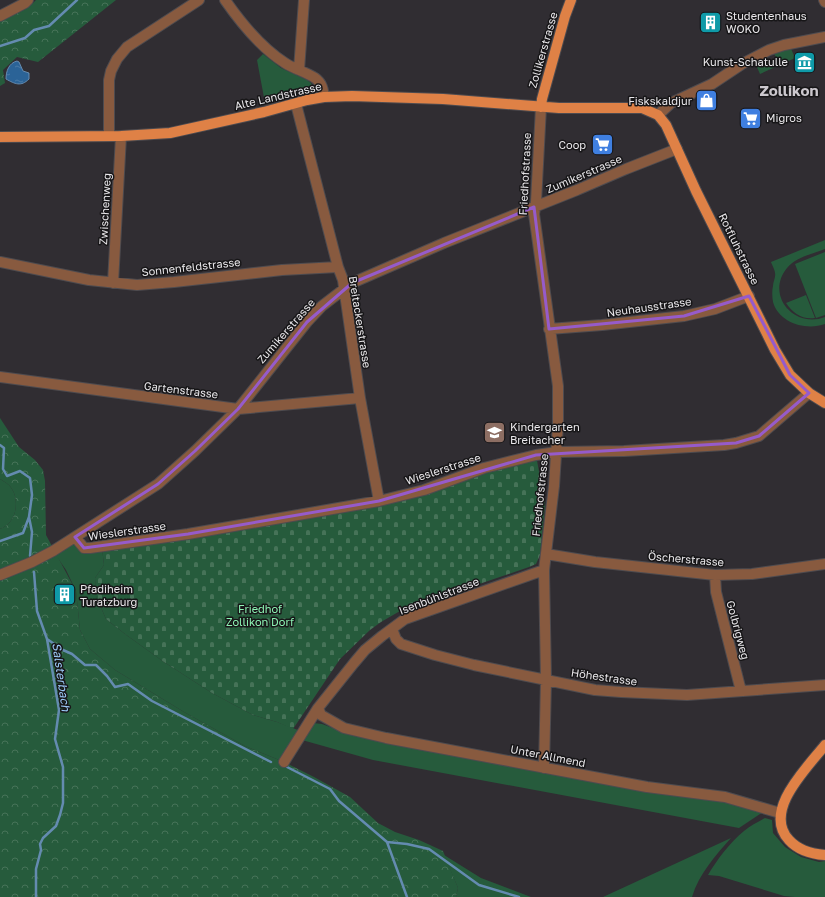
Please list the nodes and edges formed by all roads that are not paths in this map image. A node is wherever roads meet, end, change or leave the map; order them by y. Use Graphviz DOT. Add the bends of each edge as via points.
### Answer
graph roads {
  1 [pos="28,0"];
  2 [pos="199,0"];
  3 [pos="225,0"];
  4 [pos="304,0"];
  5 [pos="571,0"];
  6 [pos="0,16"];
  7 [pos="825,37"];
  8 [pos="299,70"];
  9 [pos="324,97"];
  10 [pos="296,104"];
  11 [pos="541,107"];
  12 [pos="658,115"];
  13 [pos="109,136"];
  14 [pos="121,136"];
  15 [pos="0,137"];
  16 [pos="677,149"];
  17 [pos="534,207"];
  18 [pos="0,262"];
  19 [pos="338,267"];
  20 [pos="113,283"];
  21 [pos="344,289"];
  22 [pos="749,296"];
  23 [pos="549,329"];
  24 [pos="0,377"];
  25 [pos="809,393"];
  26 [pos="360,398"];
  27 [pos="825,403"];
  28 [pos="238,409"];
  29 [pos="557,452"];
  30 [pos="379,501"];
  31 [pos="75,537"];
  32 [pos="546,554"];
  33 [pos="825,564"];
  34 [pos="544,570"];
  35 [pos="0,575"];
  36 [pos="715,575"];
  37 [pos="392,629"];
  38 [pos="546,680"];
  39 [pos="825,685"];
  40 [pos="742,692"];
  41 [pos="318,708"];
  42 [pos="825,745"];
  43 [pos="284,762"];
  44 [pos="544,768"];
  45 [pos="776,812"];
  46 [pos="825,855"];
  1 -- 6 [label="street"];
  2 -- 13 [label="street" via="127,47 117,58 109,80"];
  3 -- 8 [label="street" via="240,22 266,49"];
  4 -- 8 [label="street"];
  5 -- 11 [label="main road, Zollikerstrasse"];
  7 -- 12 [label="street" via="769,50 712,84 671,103"];
  8 -- 9 [label="street" via="315,78 322,85"];
  9 -- 10 [label="main road, Alte Landstrasse"];
  9 -- 11 [label="main road, Alte Landstrasse" via="443,99"];
  10 -- 14 [label="main road, Alte Landstrasse" via="170,133"];
  10 -- 19 [label="street, Breitackerstrasse"];
  11 -- 12 [label="main road, Alte Landstrasse" via="634,107"];
  11 -- 17 [label="street, Friedhofstrasse"];
  12 -- 16 [label="main road, Rotfluhstrasse" via="666,125"];
  13 -- 14 [label="main road, Alte Landstrasse"];
  13 -- 15 [label="main road, Alte Landstrasse"];
  14 -- 20 [label="street, Zwischenweg"];
  16 -- 17 [label="street, Zumikerstrasse"];
  16 -- 22 [label="main road, Rotfluhstrasse"];
  17 -- 21 [label="street, Zumikerstrasse" via="374,273"];
  17 -- 23 [label="street, Friedhofstrasse"];
  18 -- 20 [label="street, Sonnenfeldstrasse"];
  19 -- 20 [label="street, Sonnenfeldstrasse" via="268,271 137,285"];
  19 -- 21 [label="street, Breitackerstrasse"];
  21 -- 26 [label="street, Breitackerstrasse"];
  21 -- 28 [label="street, Zumikerstrasse" via="306,322"];
  22 -- 23 [label="street, Neuhausstrasse" via="715,309 684,316"];
  22 -- 25 [label="main road, Rotfluhstrasse" via="790,375"];
  23 -- 29 [label="street, Friedhofstrasse" via="558,386"];
  24 -- 28 [label="street, Gartenstrasse"];
  25 -- 27 [label="main road, Rotfluhstrasse"];
  25 -- 29 [label="street, Wieslerstrasse" via="759,436 736,443 624,451"];
  26 -- 28 [label="street, Gartenstrasse"];
  26 -- 30 [label="street, Breitackerstrasse"];
  28 -- 31 [label="street, Zumikerstrasse" via="158,484"];
  29 -- 30 [label="street, Wieslerstrasse" via="536,454 484,468 424,490"];
  29 -- 32 [label="street, Friedhofstrasse"];
  30 -- 31 [label="street, Wieslerstrasse" via="90,548 84,548"];
  31 -- 35 [label="street, Zumikerstrasse" via="32,562"];
  32 -- 34 [label="street, Friedhofstrasse"];
  32 -- 36 [label="street, Öscherstrasse"];
  33 -- 36 [label="street, Öscherstrasse" via="752,574"];
  34 -- 37 [label="street, Isenbühlstrasse" via="405,619"];
  34 -- 38 [label="street, Friedhofstrasse"];
  36 -- 40 [label="street, Golbrigweg" via="716,592"];
  37 -- 38 [label="street, Höhestrasse" via="396,639 410,648"];
  37 -- 41 [label="street, Isenbühlstrasse" via="365,650"];
  38 -- 40 [label="street, Höhestrasse" via="595,690 649,694"];
  38 -- 44 [label="street, Friedhofstrasse"];
  39 -- 40 [label="street, Höhestrasse"];
  41 -- 43 [label="street, Isenbühlstrasse"];
  41 -- 44 [label="street, Unter Allmend" via="321,715 344,728"];
  42 -- 45 [label="main road"];
  44 -- 45 [label="street, Unter Allmend" via="647,787 726,797"];
  45 -- 46 [label="main road" via="784,836 791,843 812,854"];
}
